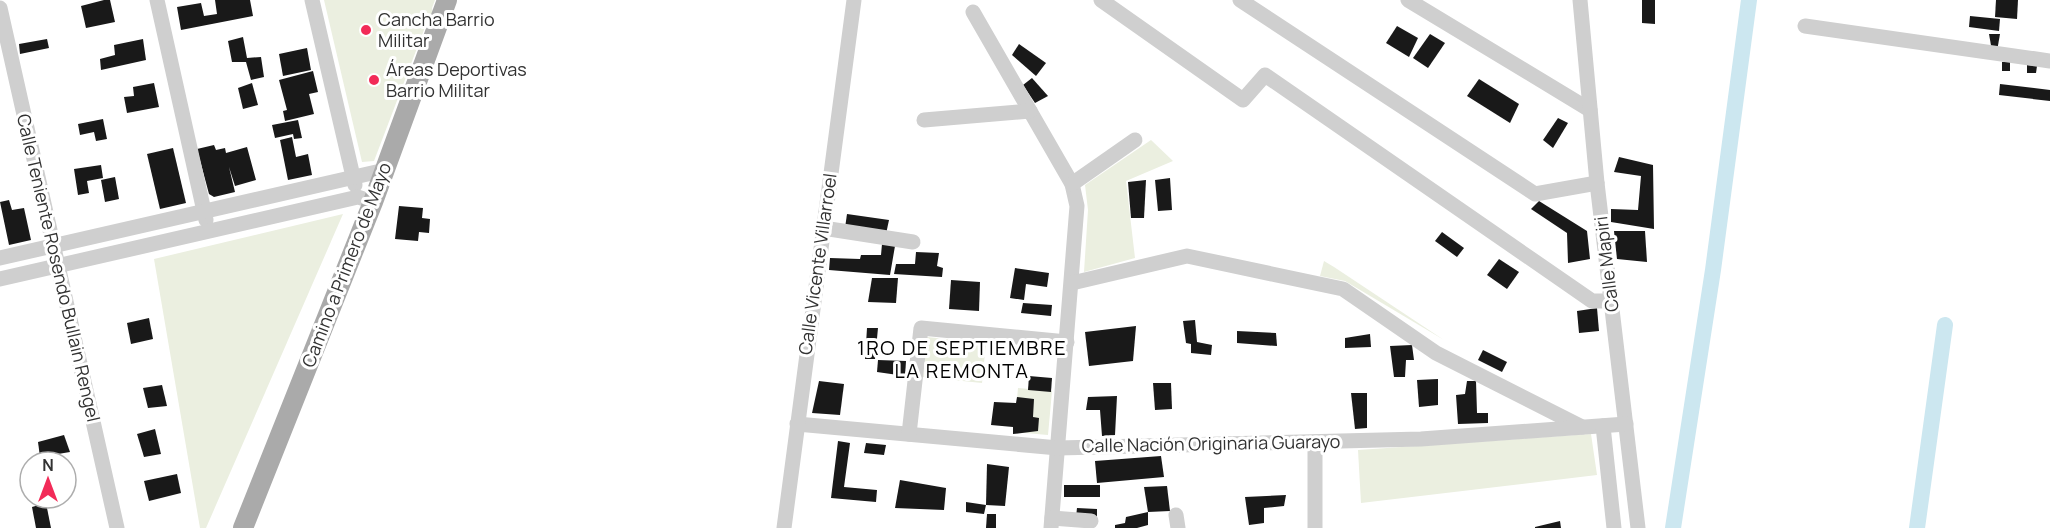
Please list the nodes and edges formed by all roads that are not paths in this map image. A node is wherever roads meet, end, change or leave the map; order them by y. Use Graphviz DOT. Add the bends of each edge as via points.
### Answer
graph roads {
  1 [pos="157,0"];
  2 [pos="312,0"];
  3 [pos="447,0"];
  4 [pos="854,0"];
  5 [pos="1101,0"];
  6 [pos="1240,0"];
  7 [pos="1408,0"];
  8 [pos="1580,0"];
  9 [pos="0,8"];
  10 [pos="973,12"];
  11 [pos="1805,26"];
  12 [pos="2050,61"];
  13 [pos="1590,110"];
  14 [pos="1030,111"];
  15 [pos="924,120"];
  16 [pos="1135,140"];
  17 [pos="385,170"];
  18 [pos="353,177"];
  19 [pos="1597,183"];
  20 [pos="1072,184"];
  21 [pos="366,199"];
  22 [pos="204,211"];
  23 [pos="823,228"];
  24 [pos="209,231"];
  25 [pos="913,242"];
  26 [pos="53,246"];
  27 [pos="0,258"];
  28 [pos="58,266"];
  29 [pos="0,279"];
  30 [pos="1072,283"];
  31 [pos="1611,302"];
  32 [pos="1067,342"];
  33 [pos="797,424"];
  34 [pos="1626,424"];
  35 [pos="1603,426"];
  36 [pos="1584,428"];
  37 [pos="909,434"];
  38 [pos="1315,442"];
  39 [pos="1058,448"];
  40 [pos="1091,521"];
  41 [pos="1052,523"];
  42 [pos="117,528"];
  43 [pos="243,528"];
  44 [pos="784,528"];
  45 [pos="1315,528"];
  46 [pos="1614,528"];
  47 [pos="1638,528"];
  1 -- 22 [label="street"];
  2 -- 18 [label="street"];
  3 -- 17 [label="main road, Camino a Primero de Mayo"];
  4 -- 23 [label="street, Calle Vicente Villarroel"];
  5 -- 31 [label="street" via="1243,100 1265,75 1592,301"];
  6 -- 19 [label="street" via="1535,194"];
  7 -- 13 [label="street"];
  8 -- 13 [label="street, Calle Mapiri"];
  9 -- 26 [label="street, Calle Teniente Rosendo Bullain Rengel"];
  10 -- 14 [label="street"];
  11 -- 12 [label="street"];
  13 -- 19 [label="street, Calle Mapiri"];
  14 -- 15 [label="street"];
  14 -- 20 [label="street"];
  16 -- 20 [label="street"];
  17 -- 18 [label="street"];
  17 -- 21 [label="main road, Camino a Primero de Mayo"];
  18 -- 21 [label="street"];
  18 -- 22 [label="street"];
  19 -- 31 [label="street, Calle Mapiri"];
  20 -- 30 [label="street" via="1077,206"];
  21 -- 24 [label="street"];
  21 -- 43 [label="main road, Camino a Primero de Mayo"];
  22 -- 24 [label="street"];
  22 -- 26 [label="street"];
  23 -- 25 [label="street"];
  23 -- 33 [label="street, Calle Vicente Villarroel"];
  24 -- 28 [label="street"];
  26 -- 27 [label="street"];
  26 -- 28 [label="street, Calle Teniente Rosendo Bullain Rengel"];
  28 -- 29 [label="street"];
  28 -- 42 [label="street, Calle Teniente Rosendo Bullain Rengel"];
  30 -- 32 [label="street"];
  30 -- 36 [label="street" via="1187,256 1343,289 1436,353"];
  31 -- 34 [label="street, Calle Mapiri"];
  32 -- 37 [label="street" via="921,328"];
  32 -- 39 [label="street"];
  33 -- 37 [label="street, Calle Nación Originaria Guarayo"];
  33 -- 44 [label="street, Calle Vicente Villarroel"];
  34 -- 35 [label="street, Calle Nación Originaria Guarayo"];
  34 -- 47 [label="street, Calle Mapiri"];
  35 -- 36 [label="street, Calle Nación Originaria Guarayo"];
  35 -- 46 [label="street"];
  36 -- 38 [label="street, Calle Nación Originaria Guarayo"];
  37 -- 39 [label="street, Calle Nación Originaria Guarayo"];
  38 -- 39 [label="street, Calle Nación Originaria Guarayo"];
  38 -- 45 [label="street"];
  39 -- 41 [label="street"];
  40 -- 41 [label="street"];
}
